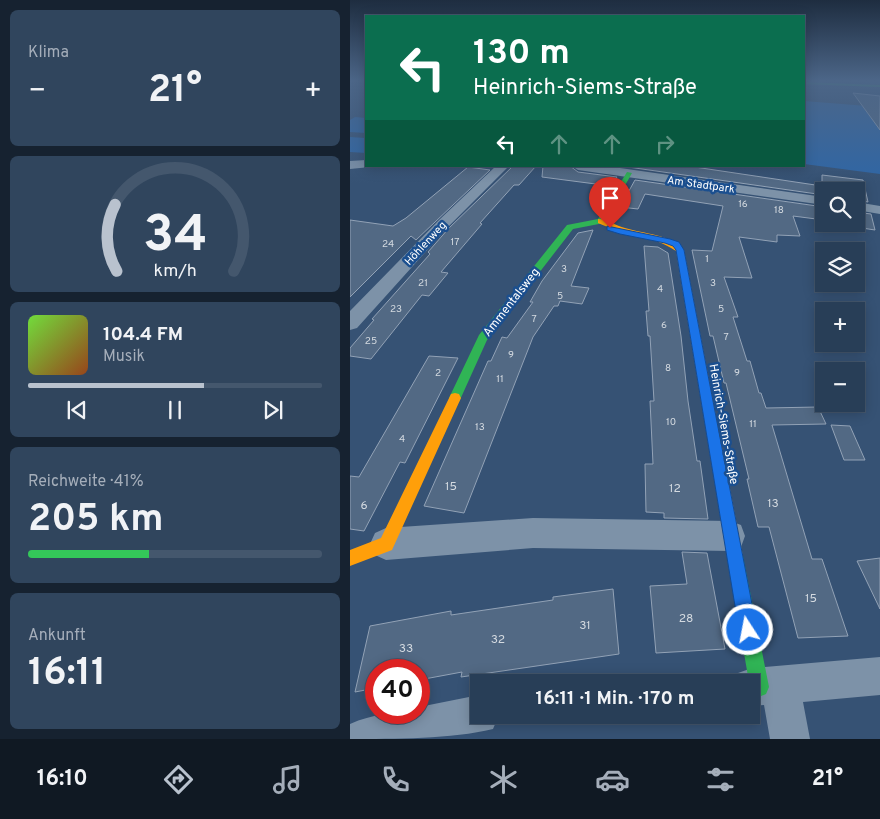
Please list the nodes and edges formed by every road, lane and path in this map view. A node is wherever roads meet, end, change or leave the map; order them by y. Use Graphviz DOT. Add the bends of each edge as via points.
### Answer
graph roads {
  1 [pos="365,164"];
  2 [pos="350,165"];
  3 [pos="483,167"];
  4 [pos="585,167"];
  5 [pos="501,168"];
  6 [pos="629,173"];
  7 [pos="815,201"];
  8 [pos="865,208"];
  9 [pos="880,210"];
  10 [pos="601,221"];
  11 [pos="350,323"];
  12 [pos="730,536"];
  13 [pos="386,544"];
  14 [pos="350,558"];
  15 [pos="880,676"];
  16 [pos="763,686"];
  17 [pos="470,717"];
  18 [pos="362,739"];
  19 [pos="790,739"];
  1 -- 2 [label="street"];
  3 -- 5 [label="street"];
  4 -- 6 [label="street, Am Stadtpark"];
  5 -- 11 [label="street, Höhlenweg"];
  6 -- 7 [label="street, Am Stadtpark"];
  6 -- 10 [label="street"];
  8 -- 9 [label="street"];
  10 -- 12 [label="street, Heinrich-Siems-Straße" via="620,232 676,244 680,250"];
  10 -- 13 [label="street, Ammentalsweg" via="570,227 483,338"];
  12 -- 13 [label="street" via="533,532"];
  12 -- 16 [label="street, Heinrich-Siems-Straße"];
  13 -- 14 [label="street"];
  15 -- 16 [label="street"];
  16 -- 19 [label="street"];
  17 -- 18 [label="street"];
}
